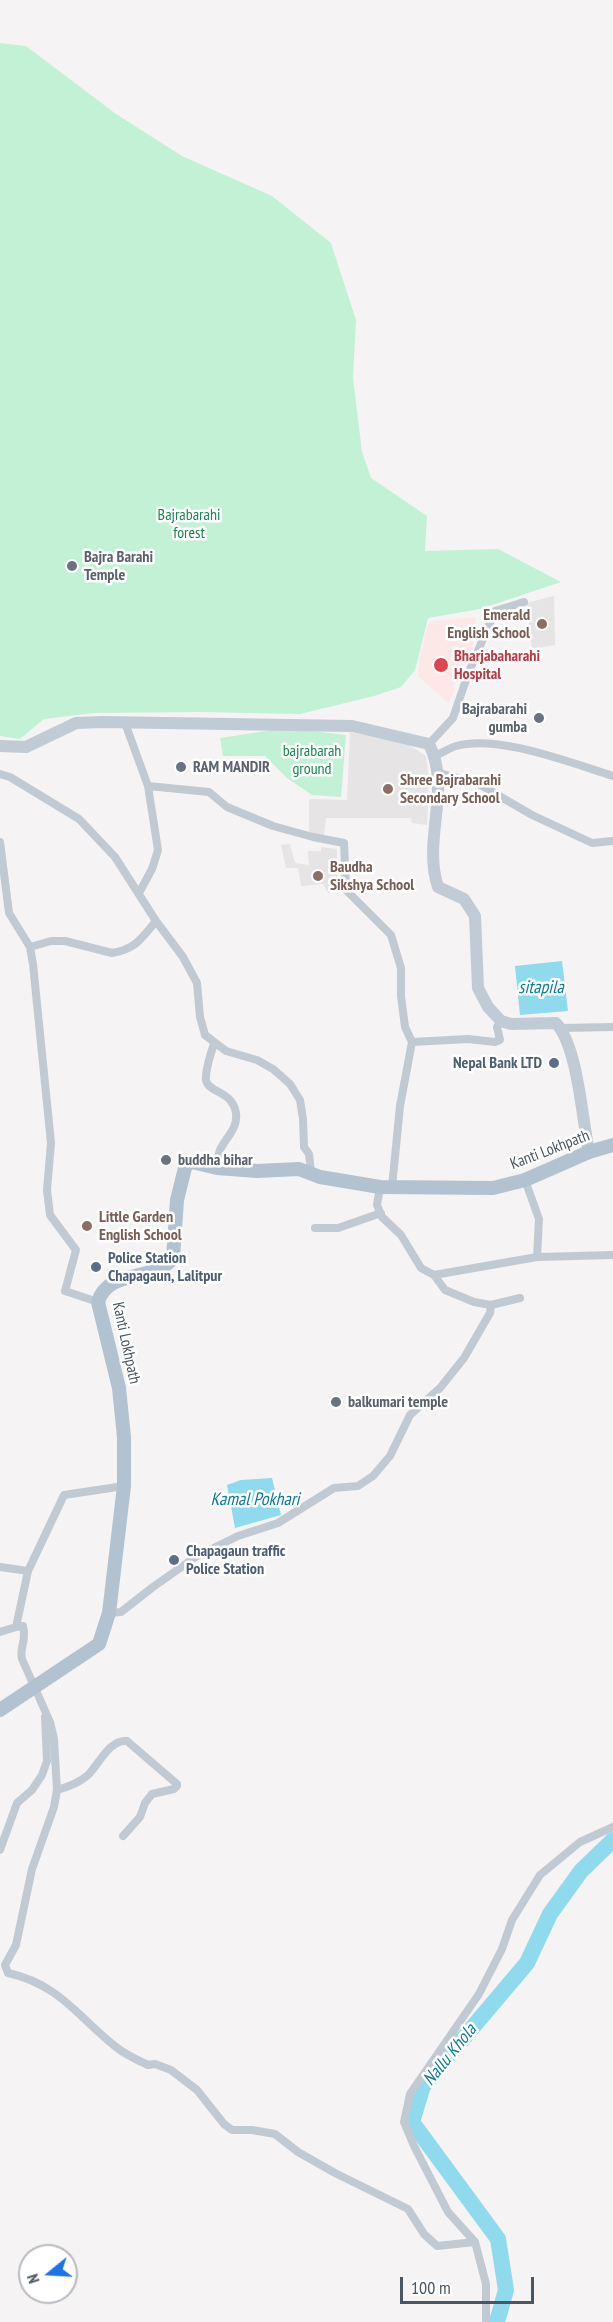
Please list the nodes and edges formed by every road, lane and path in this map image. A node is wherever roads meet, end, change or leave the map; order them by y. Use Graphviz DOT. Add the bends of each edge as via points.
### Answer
graph roads {
  1 [pos="524,602"];
  2 [pos="125,723"];
  3 [pos="429,744"];
  4 [pos="0,746"];
  5 [pos="435,756"];
  6 [pos="439,773"];
  7 [pos="0,774"];
  8 [pos="613,776"];
  9 [pos="148,786"];
  10 [pos="613,841"];
  11 [pos="0,842"];
  12 [pos="139,893"];
  13 [pos="156,921"];
  14 [pos="30,947"];
  15 [pos="501,1021"];
  16 [pos="613,1027"];
  17 [pos="561,1028"];
  18 [pos="412,1041"];
  19 [pos="213,1043"];
  20 [pos="613,1145"];
  21 [pos="589,1152"];
  22 [pos="217,1168"];
  23 [pos="311,1172"];
  24 [pos="525,1180"];
  25 [pos="386,1187"];
  26 [pos="381,1213"];
  27 [pos="315,1228"];
  28 [pos="613,1255"];
  29 [pos="537,1257"];
  30 [pos="434,1275"];
  31 [pos="520,1298"];
  32 [pos="98,1302"];
  33 [pos="491,1305"];
  34 [pos="124,1486"];
  35 [pos="0,1567"];
  36 [pos="28,1571"];
  37 [pos="110,1613"];
  38 [pos="16,1628"];
  39 [pos="0,1632"];
  40 [pos="34,1687"];
  41 [pos="44,1709"];
  42 [pos="0,1710"];
  43 [pos="57,1790"];
  44 [pos="613,1827"];
  45 [pos="123,1836"];
  46 [pos="0,1850"];
  47 [pos="475,2242"];
  48 [pos="486,2322"];
  1 -- 3 [label="street" via="495,610 453,718"];
  2 -- 3 [label="street" via="352,726"];
  2 -- 4 [label="street" via="76,723 26,747"];
  2 -- 9 [label="street"];
  3 -- 5 [label="street"];
  5 -- 6 [label="street"];
  5 -- 8 [label="street" via="456,746 490,743"];
  6 -- 10 [label="street" via="477,783 592,843"];
  6 -- 15 [label="street" via="435,877 438,887 464,899 475,916 478,988"];
  7 -- 12 [label="street" via="79,819 115,857"];
  9 -- 12 [label="street" via="158,850"];
  9 -- 18 [label="street" via="209,792 227,807 273,825 344,843 346,890 392,935 401,968 405,1027"];
  11 -- 14 [label="street" via="9,913"];
  12 -- 13 [label="street"];
  13 -- 14 [label="street" via="133,947 120,952 65,941"];
  13 -- 19 [label="street" via="197,983 203,1029"];
  14 -- 32 [label="street" via="51,1143 47,1190 50,1215 76,1250 65,1291"];
  15 -- 17 [label="street" via="556,1023"];
  15 -- 18 [label="street" via="497,1027 500,1040 495,1042"];
  16 -- 17 [label="street"];
  17 -- 21 [label="street" via="571,1052"];
  18 -- 25 [label="street"];
  19 -- 22 [label="street" via="206,1080 210,1087 228,1095 236,1114 235,1128 219,1152"];
  19 -- 23 [label="street" via="257,1060 290,1084 300,1100 304,1147"];
  20 -- 21 [label="main road, Kanti Lokhpath"];
  21 -- 24 [label="main road, Kanti Lokhpath"];
  22 -- 23 [label="main road, Kanti Lokhpath"];
  22 -- 32 [label="main road, Kanti Lokhpath" via="186,1164 177,1200 175,1253 168,1265 110,1283 101,1291"];
  23 -- 25 [label="main road, Kanti Lokhpath" via="320,1177"];
  24 -- 25 [label="main road, Kanti Lokhpath" via="494,1188"];
  24 -- 29 [label="street" via="539,1219"];
  25 -- 26 [label="street" via="377,1205"];
  26 -- 27 [label="street" via="338,1228"];
  26 -- 30 [label="street" via="407,1243 421,1268"];
  28 -- 29 [label="street"];
  29 -- 30 [label="street"];
  30 -- 33 [label="street" via="445,1290"];
  31 -- 33 [label="street"];
  32 -- 34 [label="main road, Kanti Lokhpath" via="119,1388"];
  33 -- 37 [label="street" via="464,1358 440,1388 410,1415 390,1456 373,1476 358,1486 334,1488 278,1523 238,1536 197,1556 121,1612"];
  34 -- 36 [label="street" via="64,1495"];
  34 -- 37 [label="main road, Kanti Lokhpath"];
  35 -- 36 [label="street"];
  36 -- 38 [label="street"];
  37 -- 40 [label="main road, Kanti Lokhpath" via="99,1644"];
  38 -- 39 [label="street"];
  38 -- 40 [label="street" via="23,1626 26,1639 20,1651"];
  40 -- 41 [label="street"];
  40 -- 42 [label="main road, Kanti Lokhpath"];
  41 -- 43 [label="street" via="54,1739"];
  41 -- 46 [label="street" via="47,1761 32,1790 17,1803"];
  43 -- 45 [label="street" via="81,1780 114,1744 127,1741 177,1786 152,1794 140,1817"];
  43 -- 47 [label="street" via="32,1869 16,1945 5,1965 8,1973 42,1985 132,2057 148,2066 155,2064 171,2070 197,2090 232,2130 274,2134 335,2173 408,2209 437,2246"];
  44 -- 47 [label="street" via="580,1842 540,1875 512,1920 479,1994 410,2094 404,2122 414,2146 448,2212"];
  47 -- 48 [label="street" via="486,2284"];
}
